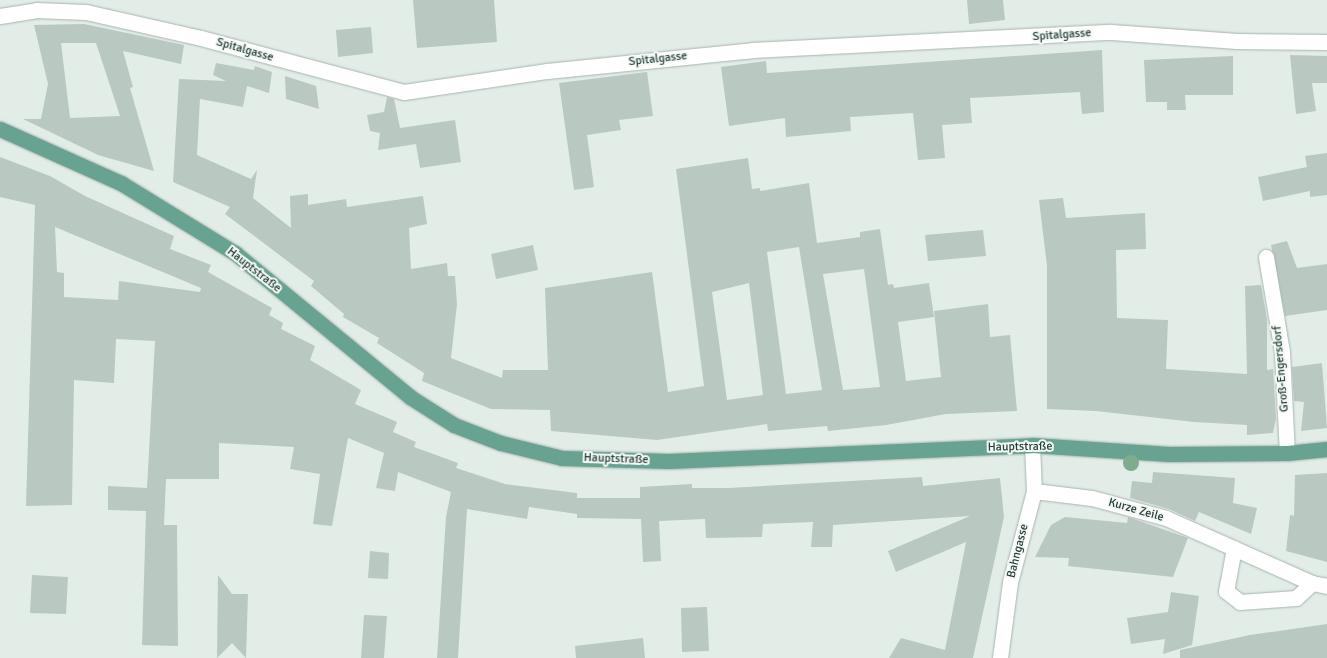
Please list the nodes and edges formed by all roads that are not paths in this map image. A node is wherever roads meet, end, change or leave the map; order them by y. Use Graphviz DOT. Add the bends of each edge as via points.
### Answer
graph roads {
  1 [pos="0,16"];
  2 [pos="1327,42"];
  3 [pos="0,128"];
  4 [pos="1266,257"];
  5 [pos="1032,445"];
  6 [pos="1327,449"];
  7 [pos="1287,453"];
  8 [pos="1034,491"];
  9 [pos="1234,548"];
  10 [pos="1319,584"];
  11 [pos="1000,658"];
  1 -- 2 [label="street, Spitalgasse" via="36,10 86,12 201,38 404,92 547,71 752,50 1111,32 1237,41"];
  3 -- 5 [label="main road, Hauptstraße" via="121,182 236,253 410,397 454,426 501,443 562,458 669,461"];
  4 -- 7 [label="street, Groß-Engersdorf" via="1282,352"];
  5 -- 7 [label="main road, Hauptstraße" via="1169,454"];
  5 -- 8 [label="street, Bahngasse"];
  6 -- 7 [label="main road, Hauptstraße"];
  8 -- 9 [label="street, Kurze Zeile" via="1092,498 1148,513"];
  8 -- 11 [label="street, Bahngasse" via="1010,582"];
  9 -- 10 [label="street, Kurze Zeile"];
  9 -- 10 [label="street, Kurze Zeile" via="1226,591 1240,602 1296,598"];
}
